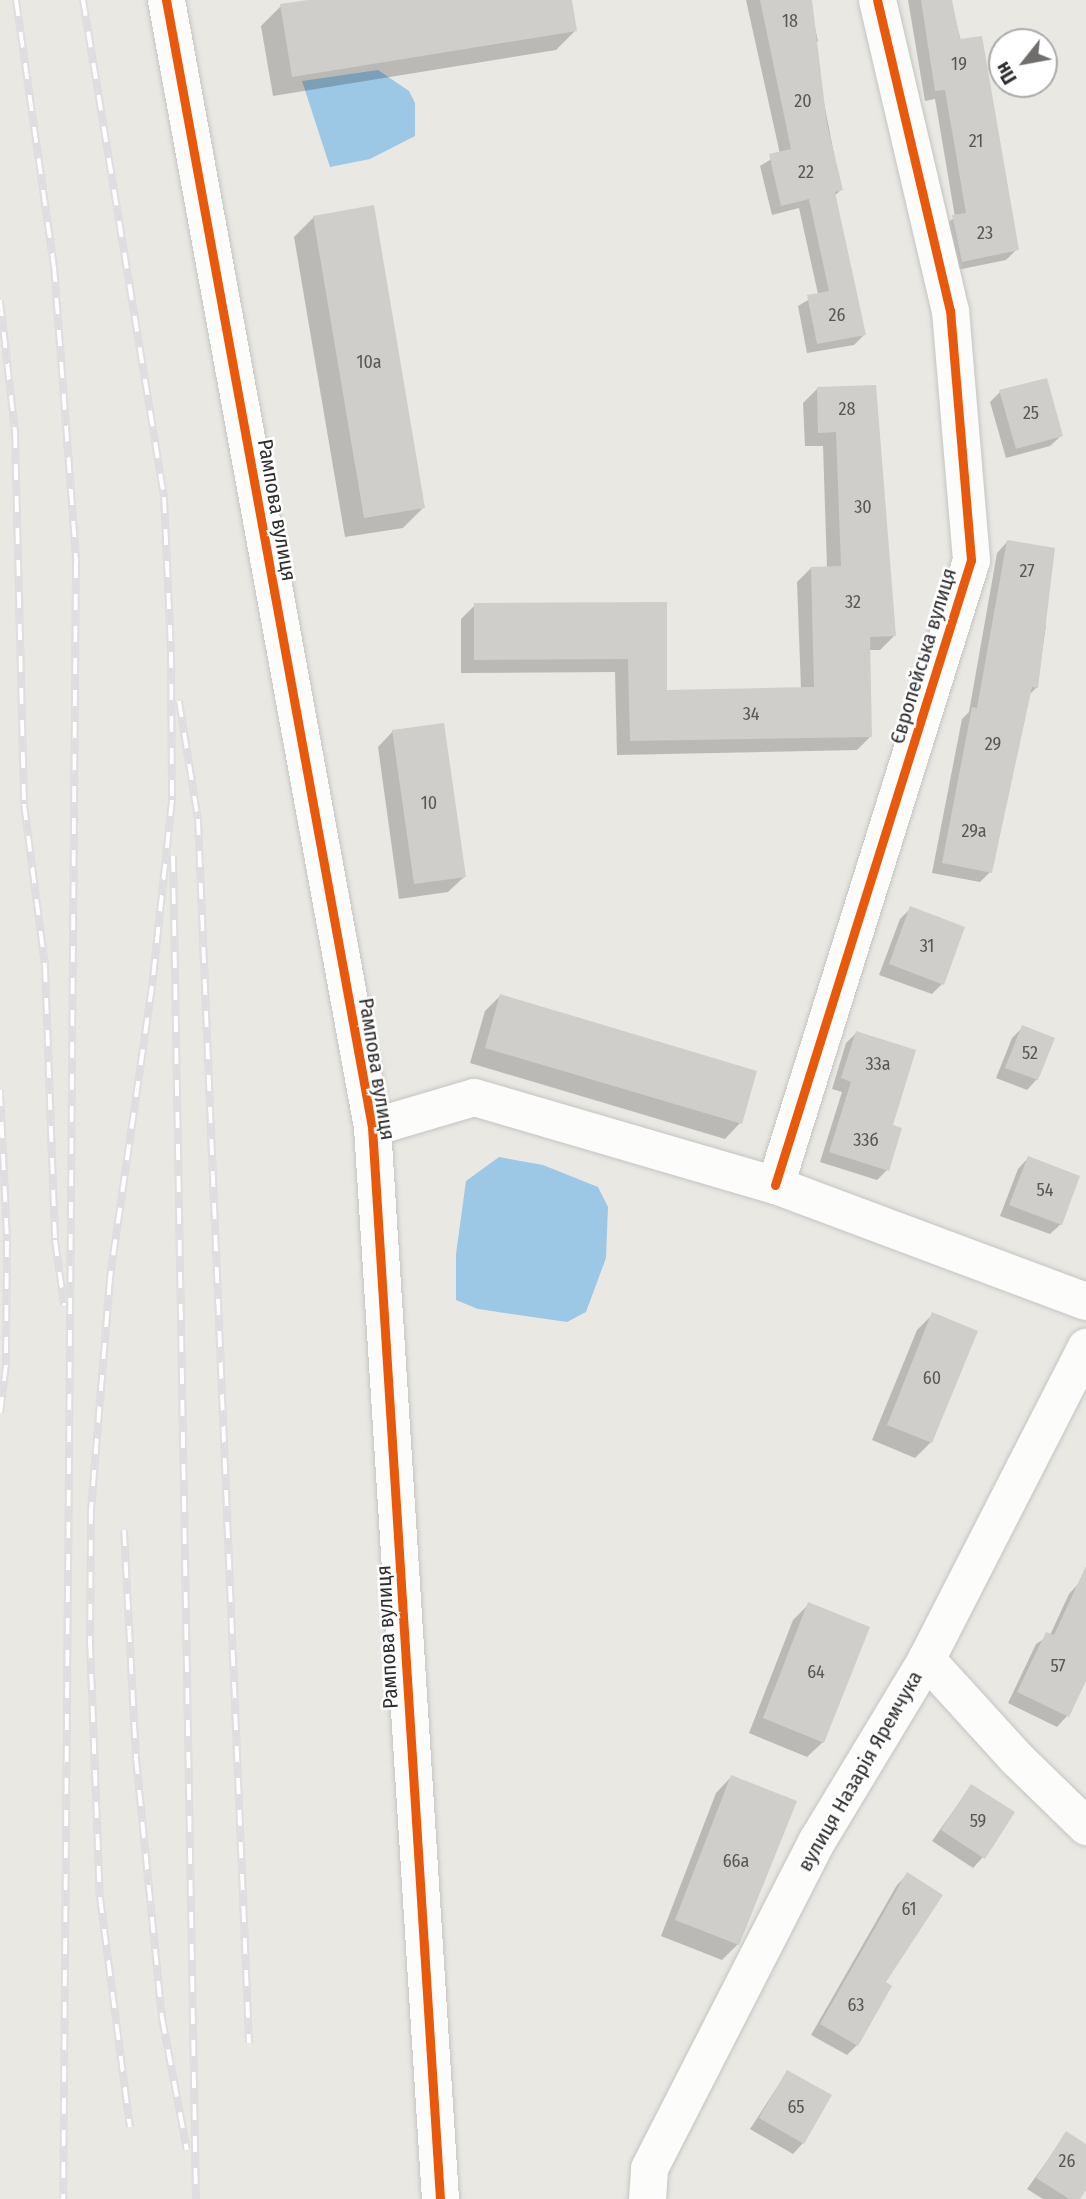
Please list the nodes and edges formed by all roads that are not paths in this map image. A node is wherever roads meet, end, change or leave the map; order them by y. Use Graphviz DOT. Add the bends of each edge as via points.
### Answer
graph roads {
  1 [pos="166,0"];
  2 [pos="877,0"];
  3 [pos="372,1126"];
  4 [pos="775,1185"];
  5 [pos="1086,1301"];
  6 [pos="1086,1347"];
  7 [pos="926,1659"];
  8 [pos="1086,1826"];
  9 [pos="440,2199"];
  10 [pos="646,2199"];
  1 -- 3 [label="street, Рампова вулиця"];
  2 -- 4 [label="street, Європейська вулиця" via="950,311 971,560"];
  3 -- 4 [label="street" via="474,1097"];
  3 -- 9 [label="street, Рампова вулиця"];
  4 -- 5 [label="street"];
  6 -- 7 [label="street, вулиця Назарія Яремчука"];
  7 -- 8 [label="street" via="1016,1758"];
  7 -- 10 [label="street, вулиця Назарія Яремчука" via="817,1840 649,2168"];
}
